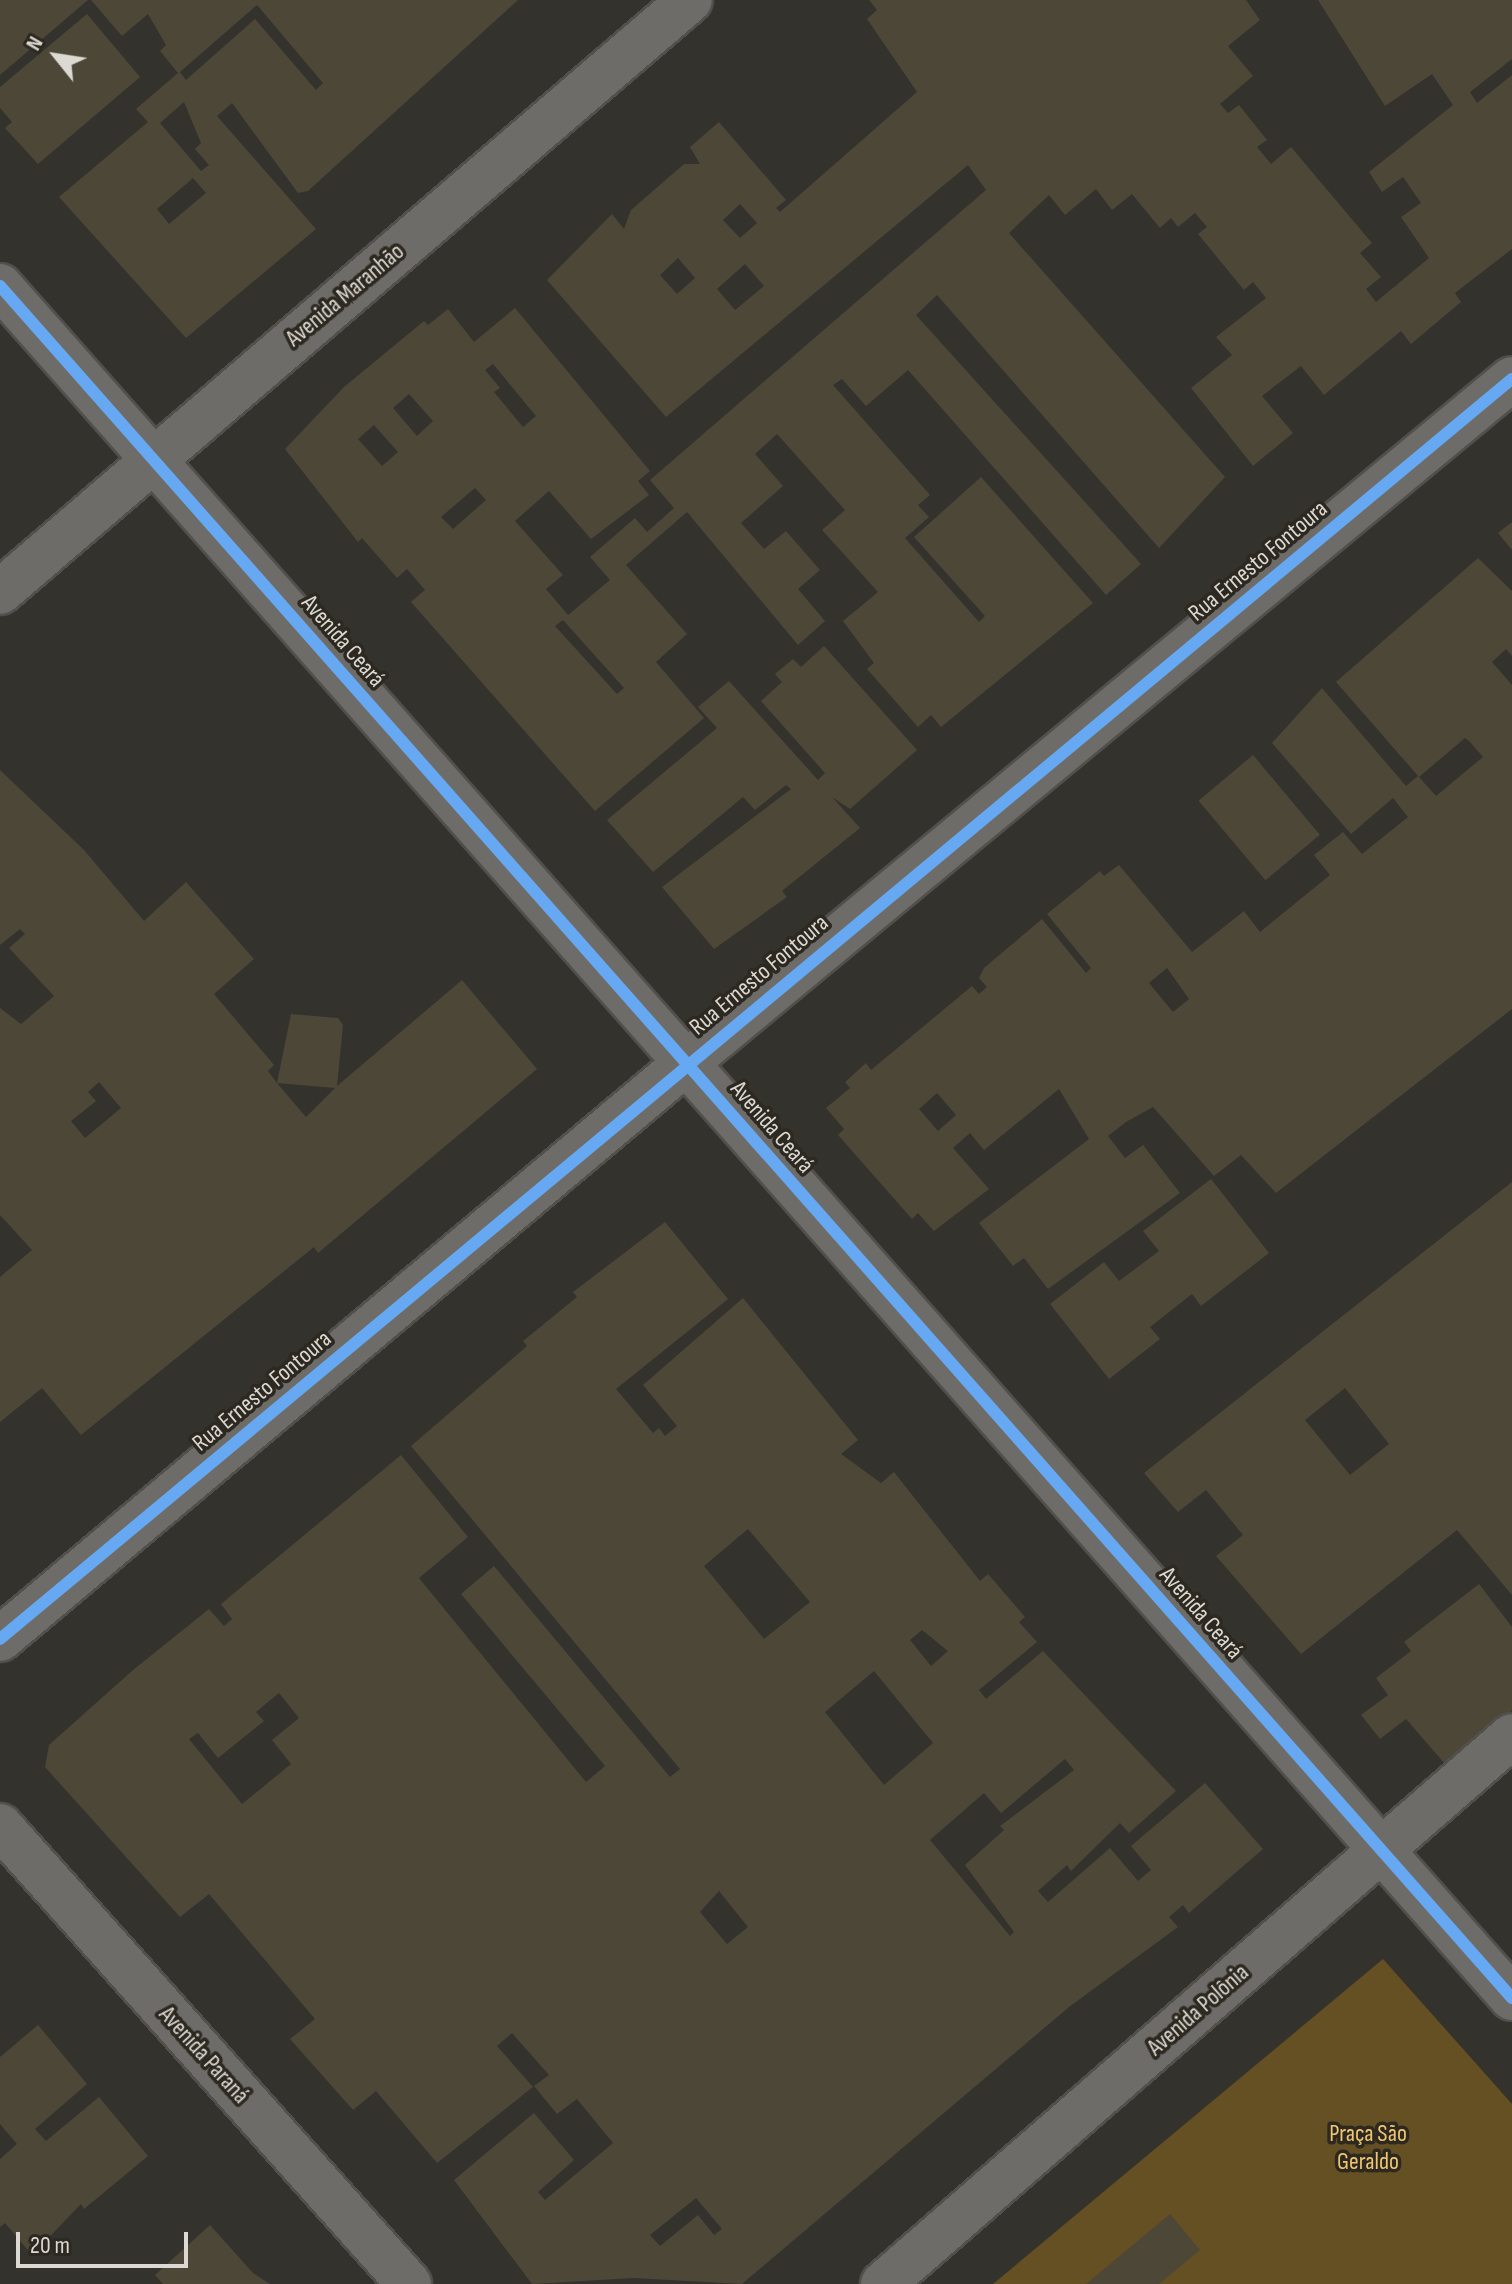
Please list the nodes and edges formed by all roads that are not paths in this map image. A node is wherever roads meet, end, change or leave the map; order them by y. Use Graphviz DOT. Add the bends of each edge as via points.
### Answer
graph roads {
  1 [pos="690,0"];
  2 [pos="0,286"];
  3 [pos="1512,379"];
  4 [pos="153,459"];
  5 [pos="0,592"];
  6 [pos="686,1063"];
  7 [pos="0,1639"];
  8 [pos="1512,1736"];
  9 [pos="0,1826"];
  10 [pos="1382,1850"];
  11 [pos="1512,1998"];
  12 [pos="409,2284"];
  13 [pos="883,2284"];
  1 -- 4 [label="street, Avenida Maranhão"];
  2 -- 4 [label="street, Avenida Ceará"];
  3 -- 6 [label="street, Rua Ernesto Fontoura"];
  4 -- 5 [label="street, Avenida Maranhão"];
  4 -- 6 [label="street, Avenida Ceará"];
  6 -- 7 [label="street, Rua Ernesto Fontoura"];
  6 -- 10 [label="street, Avenida Ceará"];
  8 -- 10 [label="street, Avenida Polônia"];
  9 -- 12 [label="street, Avenida Paraná"];
  10 -- 11 [label="street, Avenida Ceará"];
  10 -- 13 [label="street, Avenida Polônia"];
}
